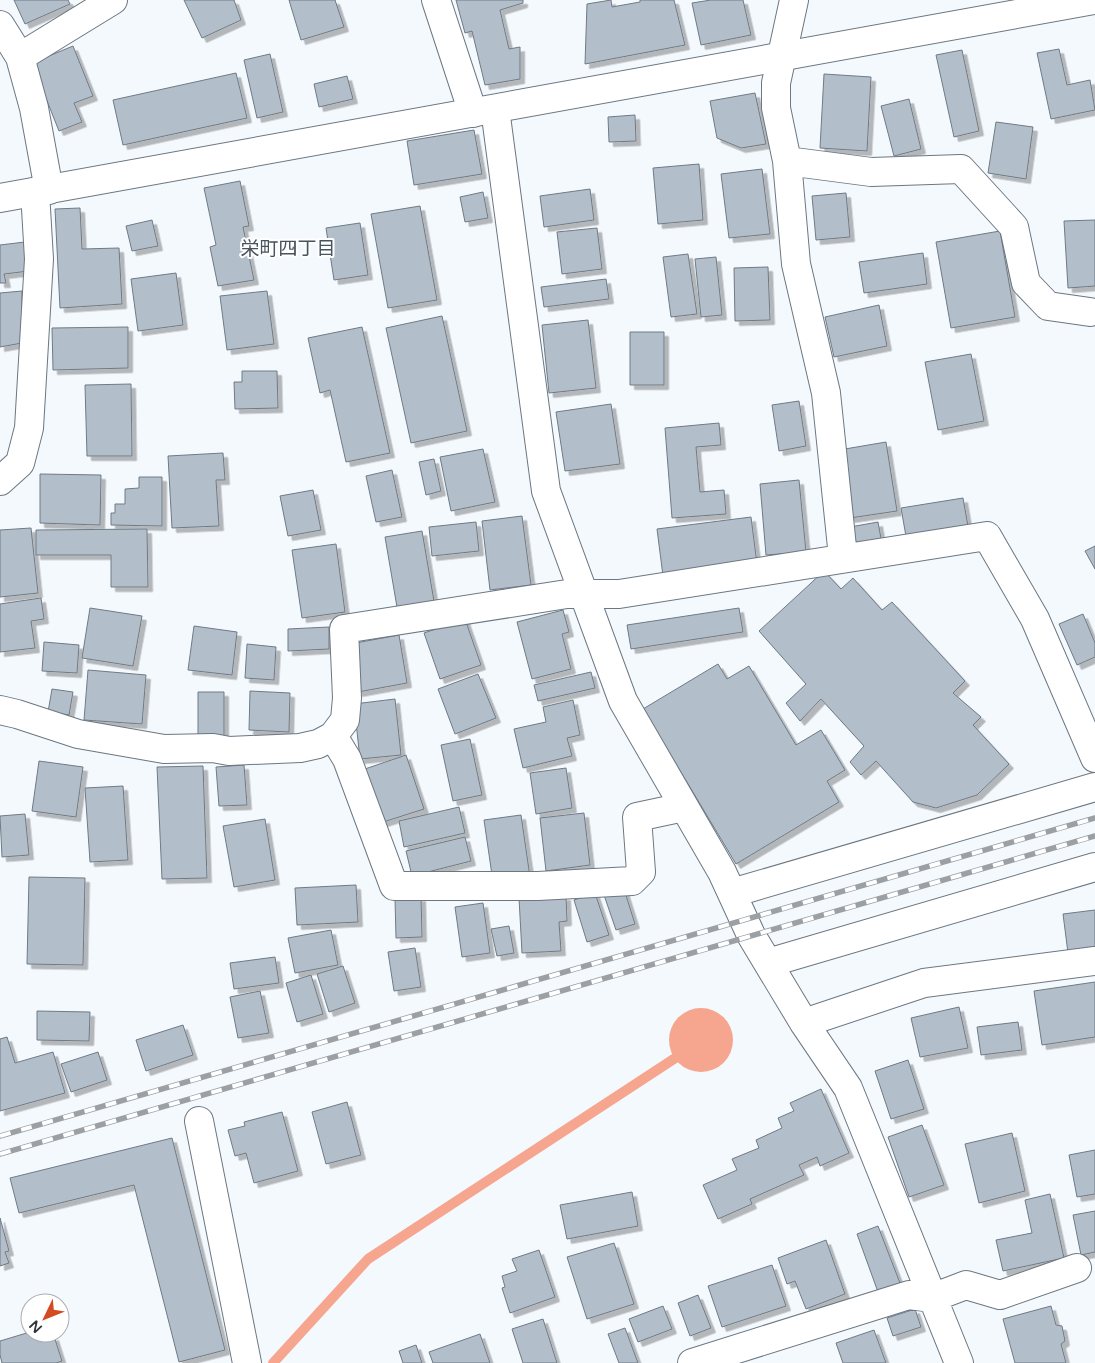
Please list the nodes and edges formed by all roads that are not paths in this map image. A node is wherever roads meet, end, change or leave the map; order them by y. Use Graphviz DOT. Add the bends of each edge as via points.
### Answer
graph roads {
  1 [pos="113,0"];
  2 [pos="436,0"];
  3 [pos="794,0"];
  4 [pos="1094,0"];
  5 [pos="0,25"];
  6 [pos="782,56"];
  7 [pos="20,57"];
  8 [pos="484,111"];
  9 [pos="787,161"];
  10 [pos="42,191"];
  11 [pos="0,198"];
  12 [pos="1090,312"];
  13 [pos="0,481"];
  14 [pos="843,557"];
  15 [pos="585,594"];
  16 [pos="0,710"];
  17 [pos="333,736"];
  18 [pos="1095,758"];
  19 [pos="1095,787"];
  20 [pos="684,807"];
  21 [pos="1095,867"];
  22 [pos="732,893"];
  23 [pos="1095,961"];
  24 [pos="768,963"];
  25 [pos="804,1023"];
  26 [pos="199,1121"];
  27 [pos="1077,1268"];
  28 [pos="932,1298"];
  29 [pos="247,1363"];
  30 [pos="692,1363"];
  31 [pos="960,1363"];
  1 -- 7 [label="street"];
  2 -- 8 [label="street"];
  3 -- 6 [label="street"];
  4 -- 6 [label="street"];
  5 -- 7 [label="street"];
  6 -- 8 [label="street"];
  6 -- 9 [label="street" via="776,83 776,108"];
  7 -- 10 [label="street" via="34,108"];
  8 -- 10 [label="street"];
  8 -- 15 [label="street" via="546,492"];
  9 -- 12 [label="street" via="871,172 961,169 1014,226 1026,283 1048,306"];
  9 -- 14 [label="street" via="796,264 826,393"];
  10 -- 11 [label="street"];
  10 -- 13 [label="street" via="28,428 20,463"];
  14 -- 15 [label="street" via="619,594"];
  14 -- 18 [label="street" via="987,536 1035,619"];
  15 -- 17 [label="street" via="344,629 345,720"];
  15 -- 20 [label="street" via="623,702"];
  16 -- 17 [label="street" via="78,734 164,749 300,748"];
  17 -- 20 [label="street" via="347,759 394,886 538,886 632,881 640,872 637,817"];
  19 -- 22 [label="street"];
  20 -- 22 [label="street"];
  21 -- 24 [label="street"];
  22 -- 24 [label="street"];
  23 -- 25 [label="street" via="924,983"];
  24 -- 25 [label="street"];
  25 -- 28 [label="street" via="848,1088"];
  26 -- 29 [label="street"];
  27 -- 28 [label="street" via="1000,1295 966,1285"];
  28 -- 30 [label="street" via="909,1295"];
  28 -- 31 [label="street"];
}
